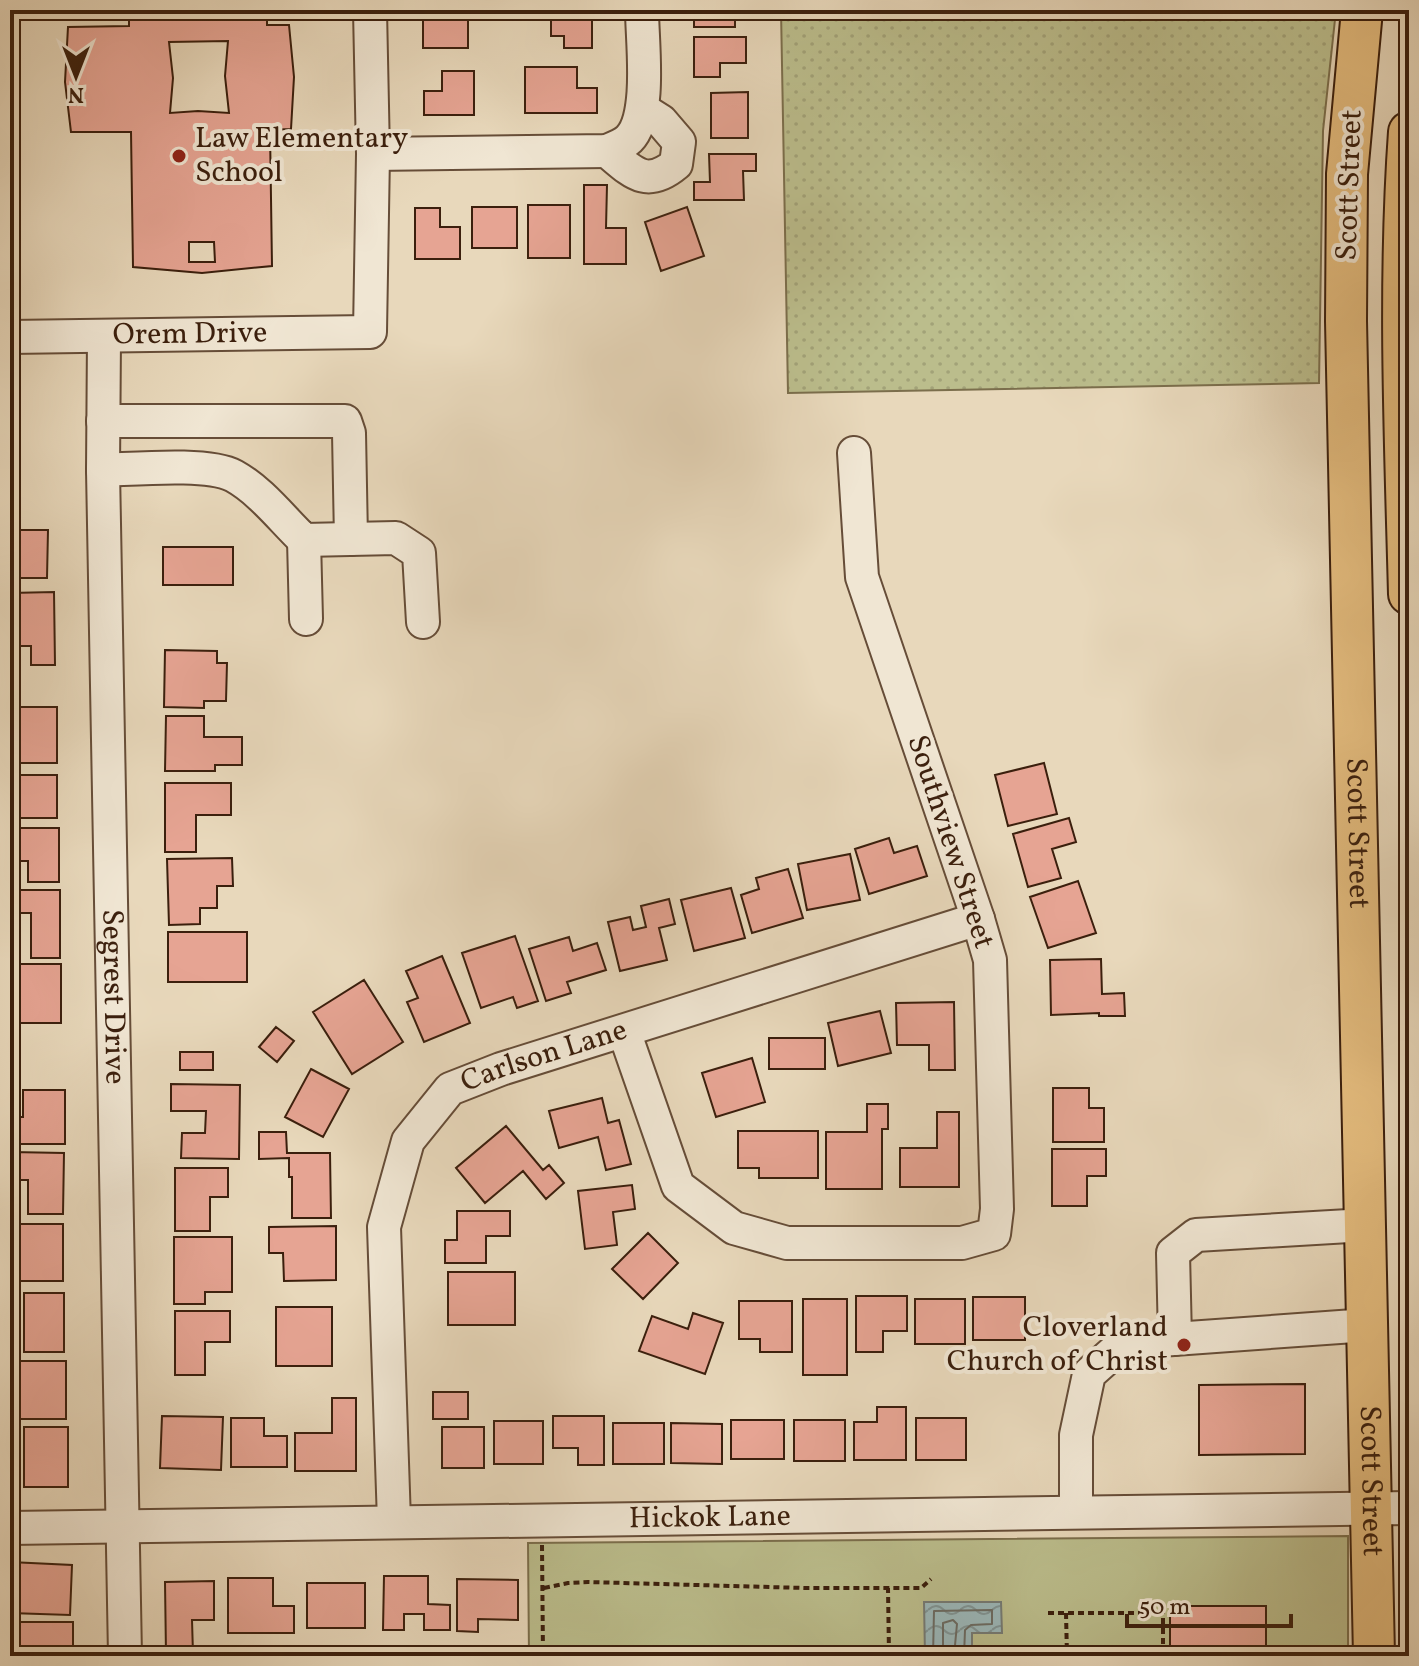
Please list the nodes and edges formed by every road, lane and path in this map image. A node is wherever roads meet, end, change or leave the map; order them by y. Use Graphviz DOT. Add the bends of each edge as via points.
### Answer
graph roads {
  1 [pos="370,10"];
  2 [pos="642,10"];
  3 [pos="1362,10"];
  4 [pos="642,109"];
  5 [pos="1409,132"];
  6 [pos="607,151"];
  7 [pos="373,154"];
  8 [pos="10,337"];
  9 [pos="104,337"];
  10 [pos="103,421"];
  11 [pos="854,453"];
  12 [pos="103,470"];
  13 [pos="1349,477"];
  14 [pos="1406,478"];
  15 [pos="351,539"];
  16 [pos="304,540"];
  17 [pos="1409,594"];
  18 [pos="306,619"];
  19 [pos="423,622"];
  20 [pos="978,919"];
  21 [pos="624,1031"];
  22 [pos="1366,1225"];
  23 [pos="1368,1325"];
  24 [pos="1175,1339"];
  25 [pos="1391,1509"];
  26 [pos="1076,1512"];
  27 [pos="540,1519"];
  28 [pos="394,1521"];
  29 [pos="122,1527"];
  30 [pos="10,1528"];
  31 [pos="931,1579"];
  32 [pos="544,1588"];
  33 [pos="888,1588"];
  34 [pos="1048,1613"];
  35 [pos="1066,1613"];
  36 [pos="880,1654"];
  37 [pos="125,1656"];
  38 [pos="543,1656"];
  39 [pos="1067,1656"];
  40 [pos="1163,1656"];
  41 [pos="1374,1656"];
  1 -- 7 [label="street"];
  2 -- 4 [label="street"];
  3 -- 13 [label="main road, Scott Street" via="1347,174"];
  4 -- 6 [label="street" via="630,139"];
  4 -- 6 [label="street" via="679,142 676,164 657,177 643,178"];
  5 -- 14 [label="main road, Scott Street" via="1402,320"];
  6 -- 7 [label="street"];
  7 -- 9 [label="street, Orem Drive" via="370,332"];
  8 -- 9 [label="street, Orem Drive"];
  9 -- 10 [label="street, Segrest Drive"];
  10 -- 12 [label="street, Segrest Drive"];
  10 -- 15 [label="street" via="345,421"];
  11 -- 20 [label="street, Southview Street" via="862,577"];
  12 -- 16 [label="street" via="213,469 234,476"];
  12 -- 29 [label="street, Segrest Drive"];
  13 -- 14 [label="main road"];
  13 -- 22 [label="main road, Scott Street"];
  14 -- 17 [label="main road, Scott Street"];
  15 -- 16 [label="street"];
  15 -- 19 [label="street" via="396,538 419,553"];
  16 -- 18 [label="street"];
  20 -- 21 [label="street, Carlson Lane"];
  20 -- 21 [label="street, Southview Street" via="990,960 994,1234 962,1243 787,1243 734,1228 678,1186"];
  21 -- 28 [label="street, Carlson Lane" via="450,1089 408,1141 384,1227"];
  22 -- 23 [label="main road, Scott Street"];
  22 -- 24 [label="street" via="1196,1235 1173,1253"];
  23 -- 24 [label="street"];
  23 -- 25 [label="main road, Scott Street"];
  24 -- 26 [label="street" via="1116,1350 1089,1374 1076,1435"];
  25 -- 26 [label="street, Hickok Lane"];
  25 -- 41 [label="main road, Scott Street"];
  26 -- 27 [label="street, Hickok Lane"];
  27 -- 28 [label="street, Hickok Lane"];
  27 -- 32 [label="path"];
  28 -- 29 [label="street, Hickok Lane"];
  29 -- 30 [label="street, Hickok Lane"];
  29 -- 37 [label="street, Segrest Drive"];
  31 -- 33 [label="path" via="921,1588"];
  32 -- 33 [label="path" via="588,1582"];
  32 -- 38 [label="path"];
  33 -- 36 [label="path" via="889,1654"];
  34 -- 35 [label="path"];
  35 -- 39 [label="path"];
  35 -- 40 [label="path" via="1163,1613"];
}
